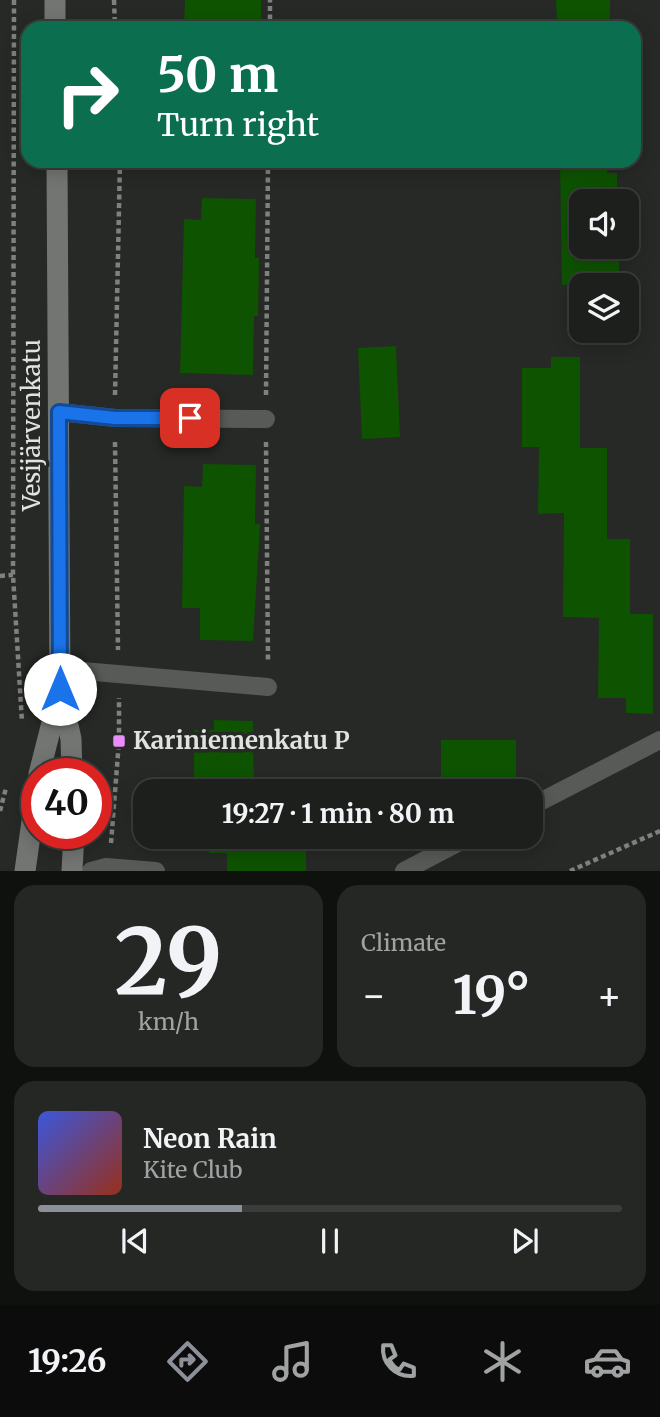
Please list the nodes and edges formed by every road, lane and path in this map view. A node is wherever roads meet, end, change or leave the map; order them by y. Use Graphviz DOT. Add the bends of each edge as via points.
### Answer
graph roads {
  1 [pos="15,0"];
  2 [pos="55,0"];
  3 [pos="114,0"];
  4 [pos="270,0"];
  5 [pos="55,21"];
  6 [pos="115,21"];
  7 [pos="270,21"];
  8 [pos="57,168"];
  9 [pos="120,168"];
  10 [pos="59,412"];
  11 [pos="115,418"];
  12 [pos="266,419"];
  13 [pos="13,575"];
  14 [pos="0,576"];
  15 [pos="118,675"];
  16 [pos="60,679"];
  17 [pos="268,687"];
  18 [pos="23,725"];
  19 [pos="660,740"];
  20 [pos="43,758"];
  21 [pos="72,758"];
  22 [pos="6,786"];
  23 [pos="543,800"];
  24 [pos="0,811"];
  25 [pos="660,831"];
  26 [pos="112,839"];
  27 [pos="27,849"];
  28 [pos="73,849"];
  29 [pos="446,849"];
  30 [pos="24,871"];
  31 [pos="72,871"];
  32 [pos="91,871"];
  33 [pos="156,871"];
  34 [pos="404,871"];
  35 [pos="570,871"];
  1 -- 13 [label="path"];
  2 -- 5 [label="street"];
  3 -- 6 [label="path"];
  4 -- 7 [label="path"];
  8 -- 10 [label="street, Vesijärvenkatu"];
  9 -- 11 [label="path"];
  10 -- 11 [label="lane"];
  10 -- 16 [label="street, Vesijärvenkatu"];
  11 -- 12 [label="lane"];
  11 -- 15 [label="path"];
  13 -- 14 [label="path"];
  13 -- 18 [label="path"];
  15 -- 16 [label="lane"];
  15 -- 17 [label="lane"];
  15 -- 26 [label="path"];
  16 -- 20 [label="street, Vesijärvenkatu"];
  16 -- 21 [label="street, Vesijärvenkatu"];
  19 -- 23 [label="lane"];
  22 -- 24 [label="path"];
  25 -- 35 [label="path"];
  27 -- 30 [label="street"];
  28 -- 31 [label="street"];
  29 -- 34 [label="lane"];
  32 -- 33 [label="lane" via="106,867"];
}
